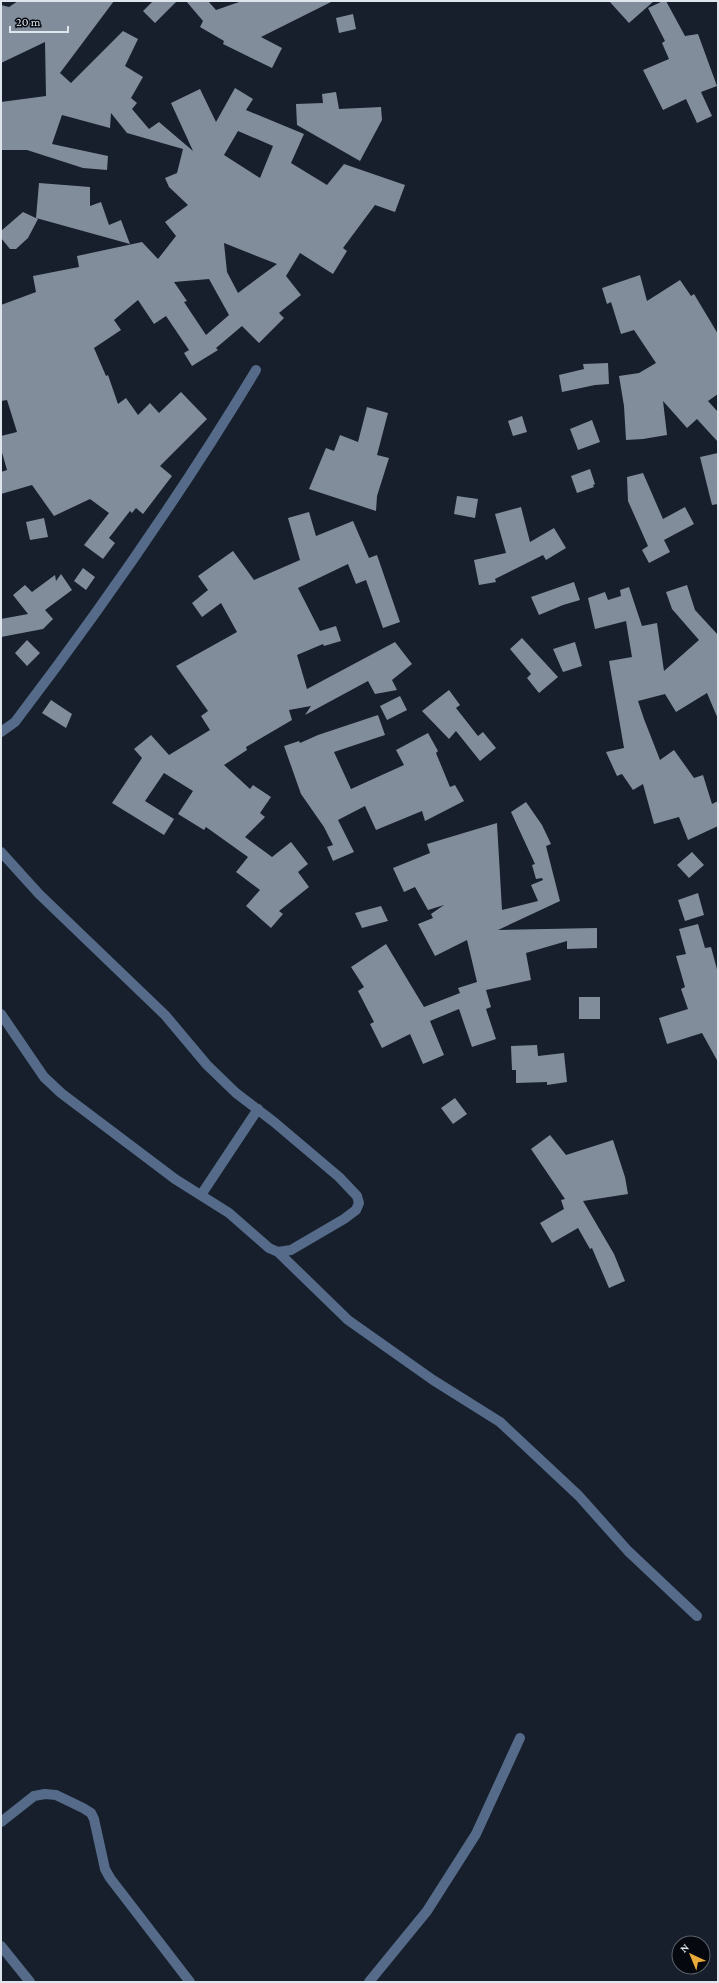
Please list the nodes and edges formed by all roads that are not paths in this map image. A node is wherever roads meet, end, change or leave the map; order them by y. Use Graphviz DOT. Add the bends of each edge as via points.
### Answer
graph roads {
  1 [pos="256,370"];
  2 [pos="1,732"];
  3 [pos="1,852"];
  4 [pos="1,1014"];
  5 [pos="258,1109"];
  6 [pos="201,1196"];
  7 [pos="278,1252"];
  8 [pos="697,1616"];
  9 [pos="520,1738"];
  10 [pos="1,1822"];
  11 [pos="1,1946"];
  12 [pos="30,1982"];
  13 [pos="190,1982"];
  14 [pos="369,1982"];
  1 -- 2 [label="street" via="195,469 125,569 16,722"];
  3 -- 5 [label="street" via="39,894 165,1015 206,1065"];
  4 -- 6 [label="street" via="44,1077 61,1093"];
  5 -- 6 [label="street"];
  5 -- 7 [label="street" via="339,1177 357,1196 359,1203 356,1210 344,1220 291,1250"];
  6 -- 7 [label="street" via="229,1213 269,1248"];
  7 -- 8 [label="street" via="348,1320 500,1422 579,1496 628,1550"];
  9 -- 14 [label="street" via="476,1834 427,1911"];
  10 -- 13 [label="street" via="34,1796 45,1794 56,1795 91,1812 105,1869 110,1878"];
  11 -- 12 [label="street"];
}
